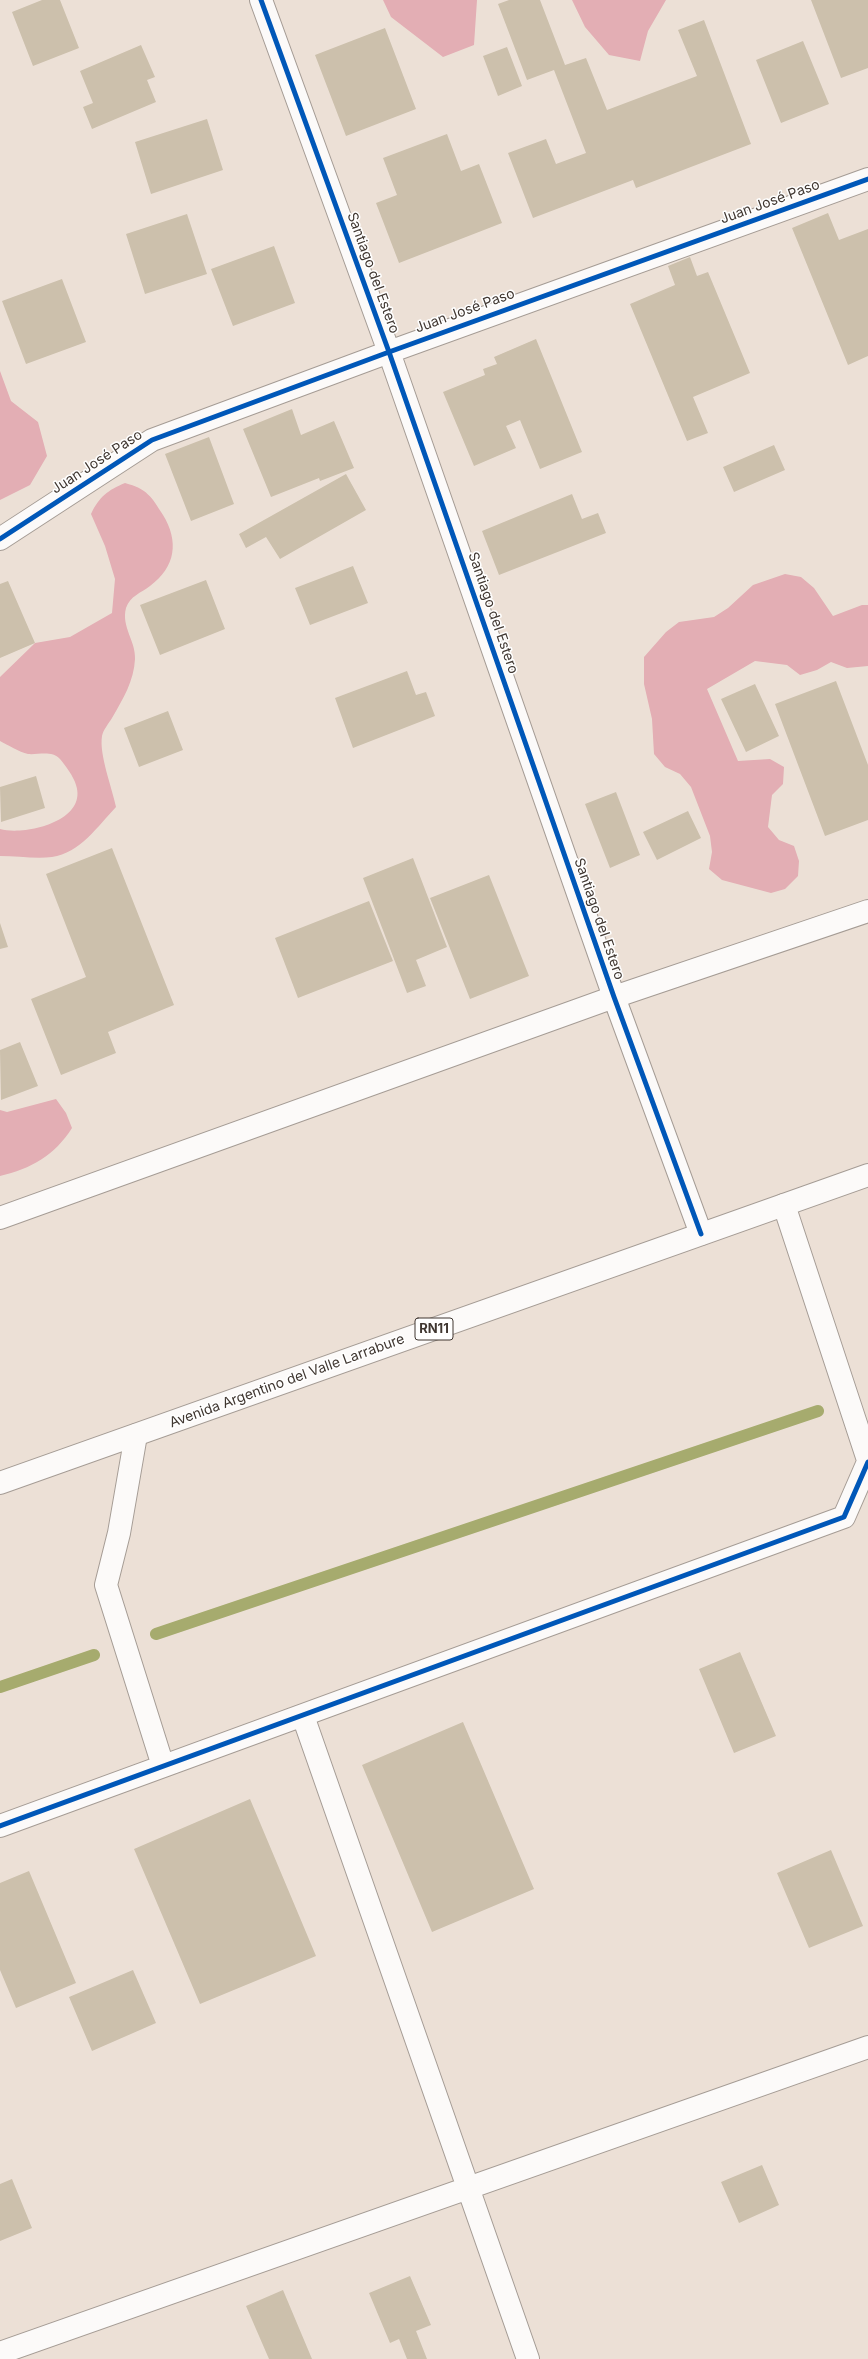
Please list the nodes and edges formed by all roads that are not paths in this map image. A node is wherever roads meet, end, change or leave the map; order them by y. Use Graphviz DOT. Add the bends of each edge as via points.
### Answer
graph roads {
  1 [pos="261,0"];
  2 [pos="868,180"];
  3 [pos="389,352"];
  4 [pos="0,539"];
  5 [pos="868,911"];
  6 [pos="614,997"];
  7 [pos="868,1175"];
  8 [pos="784,1205"];
  9 [pos="0,1218"];
  10 [pos="701,1234"];
  11 [pos="136,1435"];
  12 [pos="868,1461"];
  13 [pos="0,1483"];
  14 [pos="303,1716"];
  15 [pos="163,1766"];
  16 [pos="0,1826"];
  17 [pos="868,2047"];
  18 [pos="468,2187"];
  19 [pos="0,2352"];
  20 [pos="528,2359"];
  1 -- 3 [label="main road, Santiago del Estero"];
  2 -- 3 [label="main road, Juan José Paso"];
  3 -- 4 [label="main road, Juan José Paso" via="152,440"];
  3 -- 6 [label="main road, Santiago del Estero"];
  5 -- 6 [label="main road"];
  6 -- 9 [label="main road"];
  6 -- 10 [label="main road, Santiago del Estero"];
  7 -- 8 [label="main road, Avenida Argentino del Valle Larrabure / RN11"];
  8 -- 10 [label="main road, Avenida Argentino del Valle Larrabure / RN11"];
  8 -- 12 [label="main road"];
  10 -- 11 [label="main road, Avenida Argentino del Valle Larrabure / RN11"];
  11 -- 13 [label="main road, Avenida Argentino del Valle Larrabure / RN11"];
  11 -- 15 [label="main road" via="119,1532 106,1585"];
  12 -- 14 [label="main road" via="844,1517"];
  14 -- 15 [label="main road"];
  14 -- 18 [label="main road"];
  15 -- 16 [label="main road"];
  17 -- 18 [label="main road"];
  18 -- 19 [label="main road"];
  18 -- 20 [label="main road"];
}
